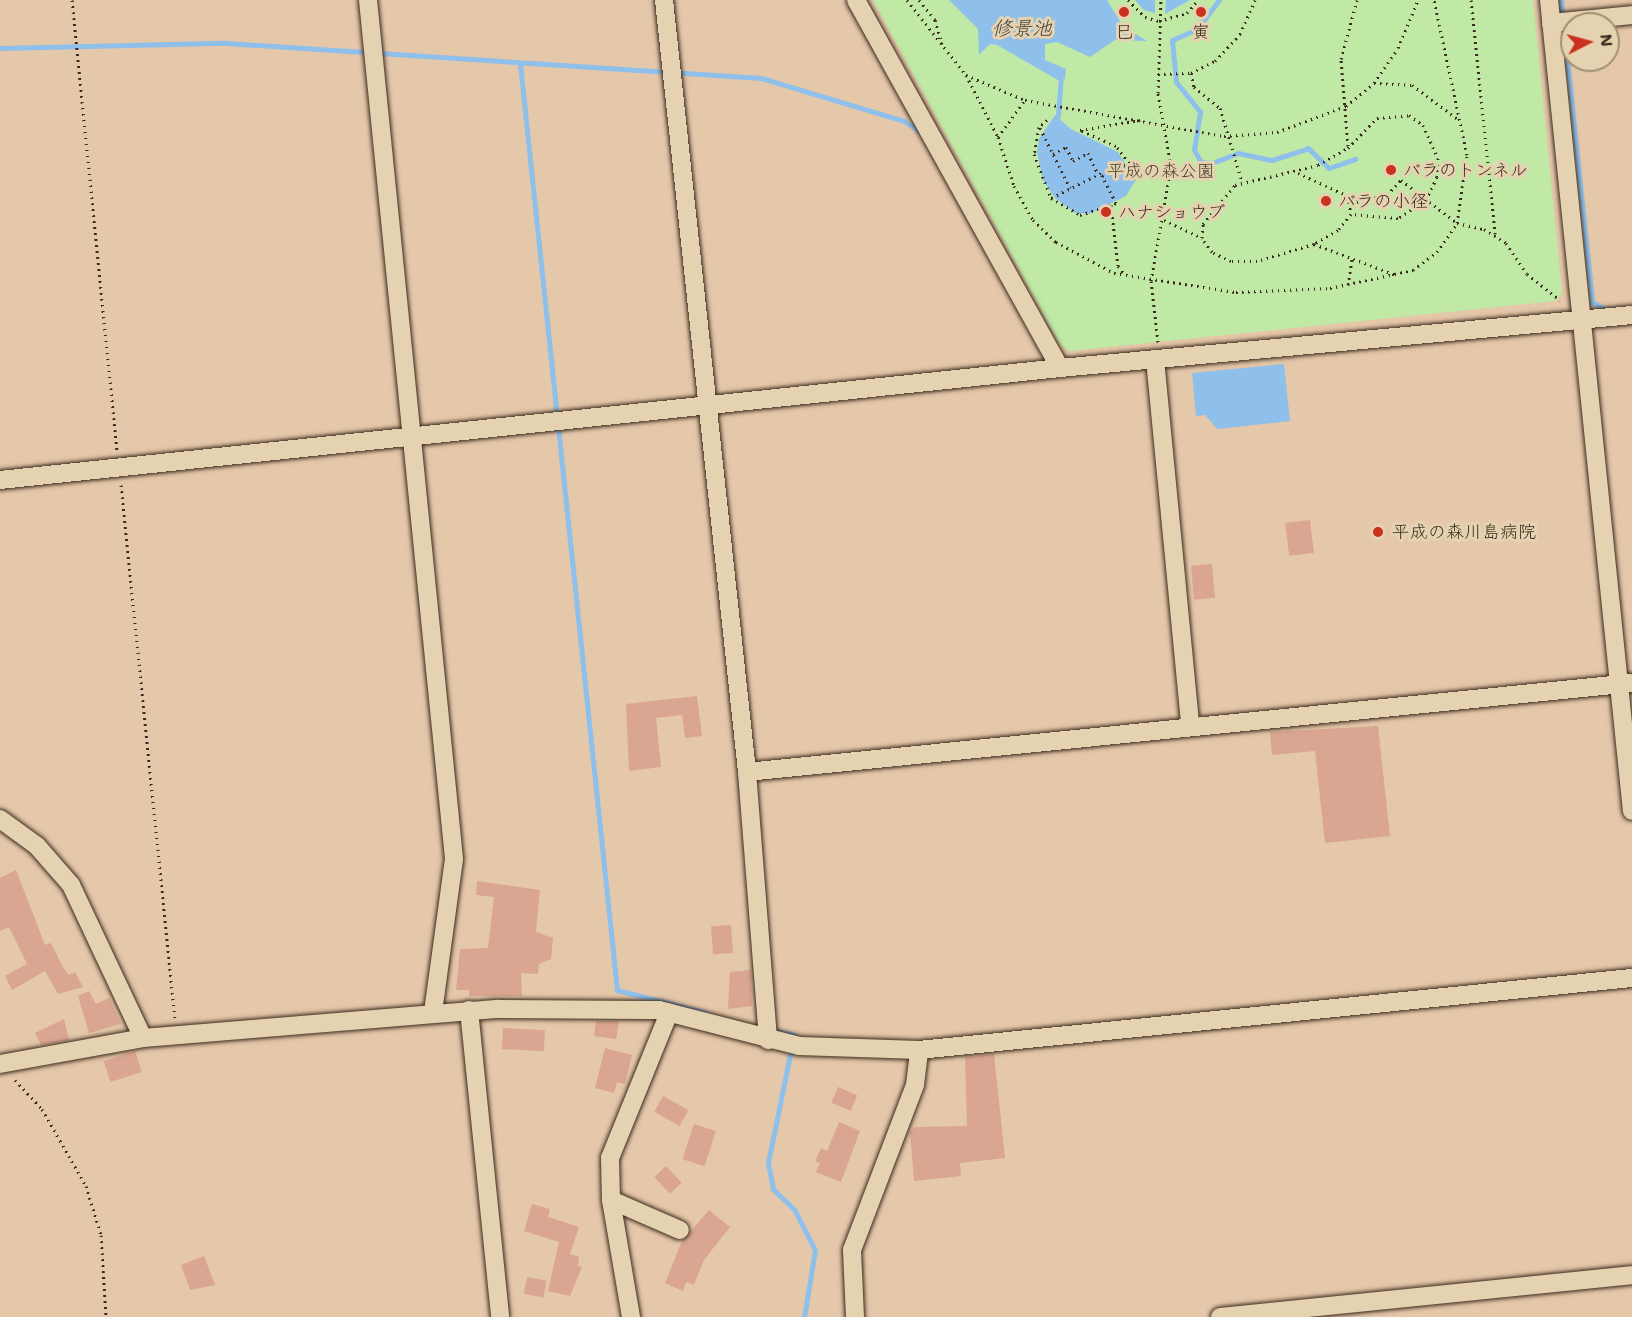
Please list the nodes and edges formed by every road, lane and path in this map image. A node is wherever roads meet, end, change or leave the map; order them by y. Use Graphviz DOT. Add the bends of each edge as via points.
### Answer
graph roads {
  1 [pos="72,0"];
  2 [pos="368,0"];
  3 [pos="664,0"];
  4 [pos="856,0"];
  5 [pos="907,0"];
  6 [pos="919,0"];
  7 [pos="1128,0"];
  8 [pos="1161,0"];
  9 [pos="1198,0"];
  10 [pos="1255,0"];
  11 [pos="1357,0"];
  12 [pos="1418,0"];
  13 [pos="1434,0"];
  14 [pos="1471,0"];
  15 [pos="1549,0"];
  16 [pos="1632,15"];
  17 [pos="1159,21"];
  18 [pos="1551,23"];
  19 [pos="943,46"];
  20 [pos="1191,73"];
  21 [pos="1158,74"];
  22 [pos="966,75"];
  23 [pos="1374,83"];
  24 [pos="1025,100"];
  25 [pos="1346,106"];
  26 [pos="1142,119"];
  27 [pos="1047,120"];
  28 [pos="1461,122"];
  29 [pos="1162,124"];
  30 [pos="1039,127"];
  31 [pos="1224,136"];
  32 [pos="998,137"];
  33 [pos="1348,148"];
  34 [pos="1053,154"];
  35 [pos="1298,173"];
  36 [pos="1100,175"];
  37 [pos="1242,182"];
  38 [pos="1070,188"];
  39 [pos="1051,198"];
  40 [pos="1426,200"];
  41 [pos="1350,203"];
  42 [pos="1111,205"];
  43 [pos="1351,214"];
  44 [pos="1164,220"];
  45 [pos="1457,224"];
  46 [pos="1496,235"];
  47 [pos="1202,238"];
  48 [pos="1314,244"];
  49 [pos="1352,258"];
  50 [pos="1396,275"];
  51 [pos="1126,276"];
  52 [pos="1151,282"];
  53 [pos="1348,285"];
  54 [pos="1560,300"];
  55 [pos="1632,315"];
  56 [pos="1582,319"];
  57 [pos="1157,353"];
  58 [pos="1059,368"];
  59 [pos="705,407"];
  60 [pos="412,439"];
  61 [pos="119,468"];
  62 [pos="0,480"];
  63 [pos="1626,683"];
  64 [pos="1190,725"];
  65 [pos="747,771"];
  66 [pos="1632,811"];
  67 [pos="0,819"];
  68 [pos="1632,978"];
  69 [pos="470,1010"];
  70 [pos="433,1012"];
  71 [pos="669,1014"];
  72 [pos="176,1034"];
  73 [pos="143,1038"];
  74 [pos="768,1040"];
  75 [pos="919,1050"];
  76 [pos="0,1064"];
  77 [pos="611,1200"];
  78 [pos="680,1230"];
  79 [pos="1632,1275"];
  80 [pos="106,1317"];
  81 [pos="500,1317"];
  82 [pos="631,1317"];
  83 [pos="855,1317"];
  84 [pos="1220,1317"];
  1 -- 61 [label="path"];
  2 -- 60 [label="street"];
  3 -- 59 [label="street"];
  4 -- 58 [label="street"];
  5 -- 19 [label="path"];
  6 -- 19 [label="path" via="935,20"];
  7 -- 17 [label="path" via="1145,17"];
  8 -- 17 [label="path"];
  9 -- 17 [label="path" via="1187,13"];
  10 -- 20 [label="path" via="1250,19 1228,49"];
  11 -- 25 [label="path" via="1341,59"];
  12 -- 23 [label="path" via="1398,48"];
  13 -- 28 [label="path"];
  14 -- 46 [label="path"];
  15 -- 18 [label="street"];
  16 -- 18 [label="street"];
  17 -- 21 [label="path"];
  18 -- 56 [label="street"];
  19 -- 22 [label="path"];
  20 -- 21 [label="path"];
  20 -- 31 [label="path" via="1194,87 1220,108"];
  21 -- 29 [label="path"];
  22 -- 24 [label="path"];
  22 -- 32 [label="path"];
  23 -- 25 [label="path"];
  23 -- 28 [label="path" via="1412,85"];
  24 -- 26 [label="path"];
  24 -- 32 [label="path"];
  25 -- 31 [label="path" via="1278,132"];
  25 -- 33 [label="path"];
  26 -- 29 [label="path"];
  26 -- 36 [label="path" via="1080,130 1116,146 1129,163"];
  27 -- 30 [label="path"];
  28 -- 45 [label="path" via="1466,185"];
  29 -- 31 [label="path"];
  29 -- 44 [label="path" via="1171,166"];
  30 -- 34 [label="path"];
  30 -- 39 [label="path" via="1034,154"];
  31 -- 37 [label="path"];
  32 -- 51 [label="path" via="1033,219 1083,260"];
  33 -- 35 [label="path"];
  33 -- 40 [label="path" via="1377,118 1409,115 1423,125 1437,158 1437,177"];
  34 -- 36 [label="path" via="1066,147 1073,161 1088,153"];
  34 -- 38 [label="path"];
  35 -- 37 [label="path" via="1274,172"];
  35 -- 41 [label="path" via="1336,187"];
  36 -- 38 [label="path"];
  36 -- 42 [label="path" via="1116,203"];
  37 -- 47 [label="path" via="1210,209"];
  38 -- 39 [label="path"];
  39 -- 42 [label="path" via="1080,215"];
  40 -- 41 [label="path" via="1401,180 1387,195"];
  40 -- 43 [label="path" via="1398,218"];
  40 -- 45 [label="path"];
  41 -- 43 [label="path"];
  42 -- 51 [label="path" via="1118,266"];
  43 -- 48 [label="path" via="1338,230"];
  44 -- 47 [label="path"];
  44 -- 52 [label="path"];
  45 -- 46 [label="path"];
  45 -- 50 [label="path" via="1437,252"];
  46 -- 54 [label="path" via="1527,274"];
  47 -- 48 [label="path" via="1212,252 1231,261 1265,259"];
  48 -- 49 [label="path"];
  49 -- 50 [label="path"];
  49 -- 53 [label="path"];
  50 -- 53 [label="path"];
  51 -- 52 [label="path"];
  52 -- 53 [label="path" via="1236,292"];
  52 -- 57 [label="path"];
  55 -- 56 [label="street"];
  56 -- 57 [label="street"];
  56 -- 63 [label="street"];
  57 -- 58 [label="street"];
  57 -- 64 [label="street"];
  58 -- 59 [label="street"];
  59 -- 60 [label="street"];
  59 -- 65 [label="street"];
  60 -- 61 [label="street"];
  60 -- 70 [label="street" via="454,859"];
  61 -- 62 [label="street"];
  61 -- 72 [label="path"];
  63 -- 64 [label="street"];
  63 -- 66 [label="street"];
  64 -- 65 [label="street"];
  65 -- 74 [label="street"];
  67 -- 73 [label="street" via="37,846 70,885"];
  68 -- 75 [label="street"];
  69 -- 70 [label="street"];
  69 -- 71 [label="street"];
  69 -- 81 [label="street"];
  70 -- 72 [label="street"];
  71 -- 74 [label="street"];
  71 -- 77 [label="street" via="610,1158"];
  72 -- 73 [label="street"];
  73 -- 76 [label="street"];
  74 -- 75 [label="street" via="840,1049"];
  75 -- 83 [label="street" via="915,1085 852,1250"];
  76 -- 80 [label="path" via="42,1109 86,1186 101,1235"];
  77 -- 78 [label="street"];
  77 -- 82 [label="street"];
  79 -- 84 [label="street"];
}
